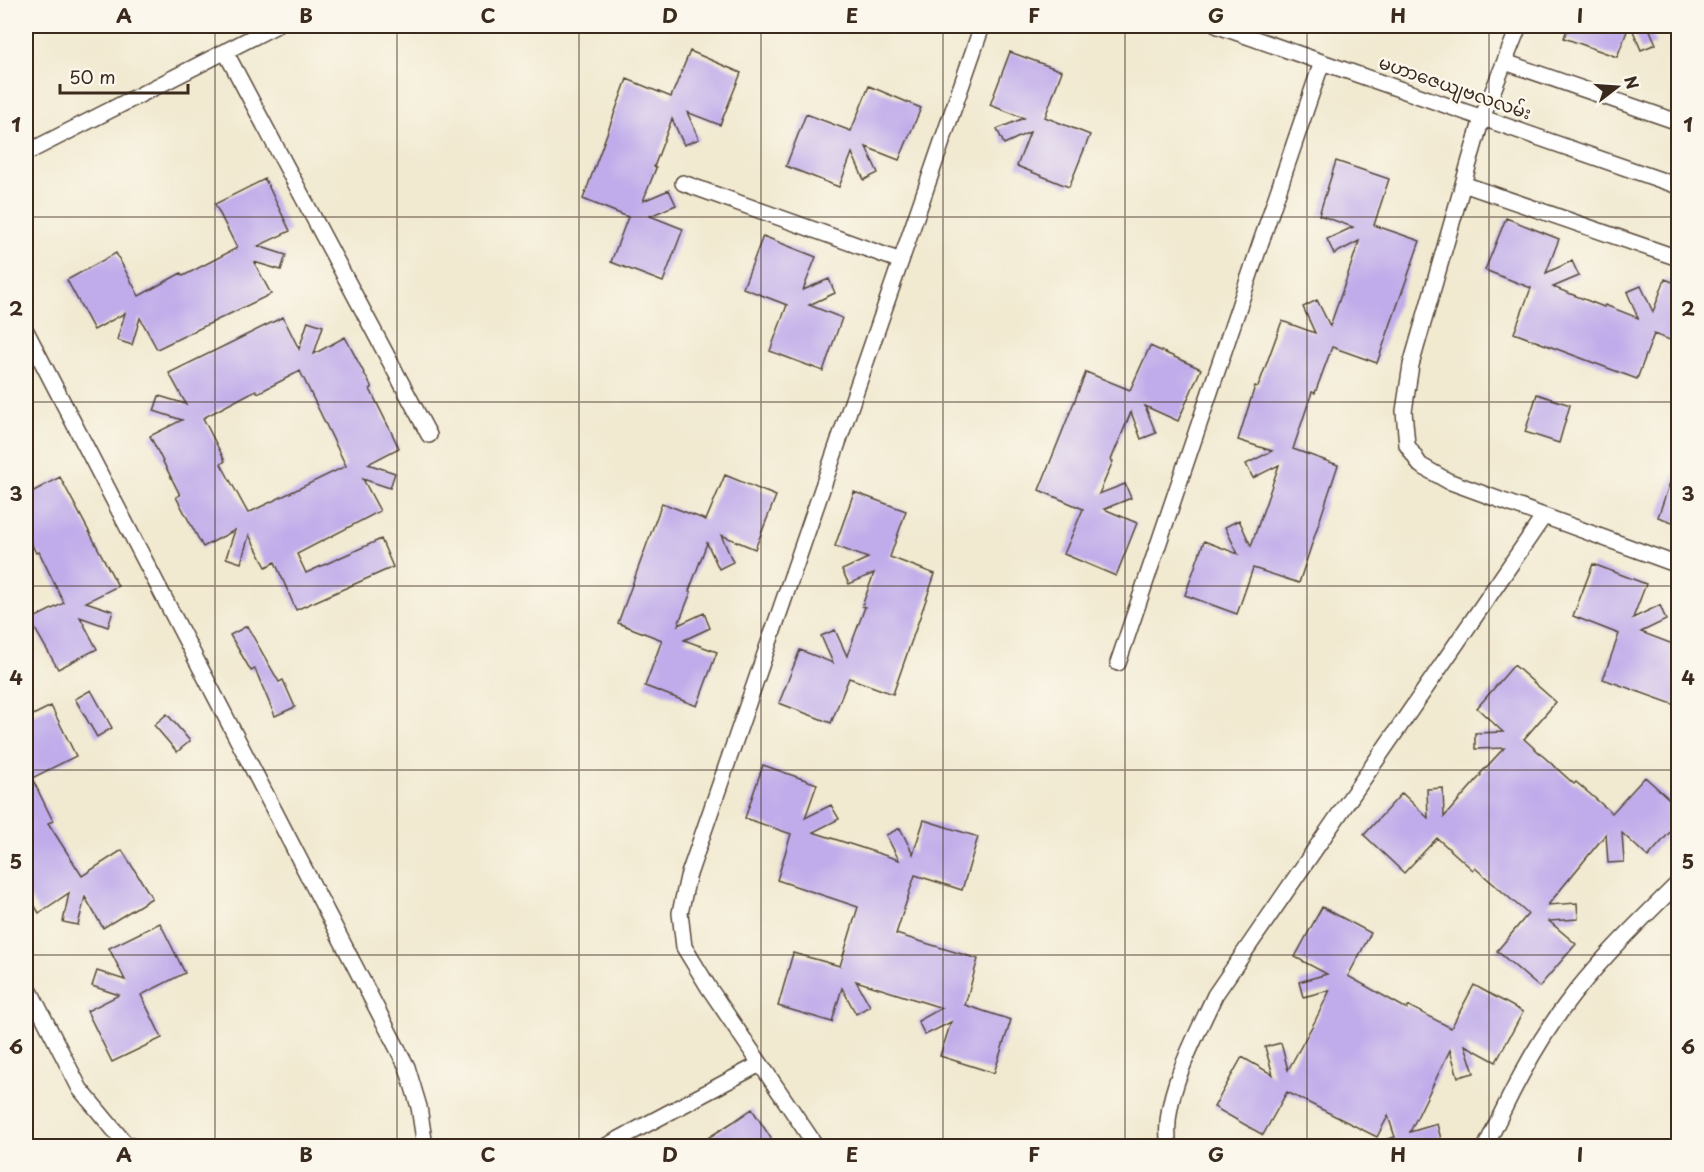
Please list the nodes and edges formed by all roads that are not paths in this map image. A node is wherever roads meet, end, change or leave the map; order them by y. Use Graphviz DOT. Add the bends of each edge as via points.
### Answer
graph roads {
  1 [pos="274,26"];
  2 [pos="982,26"];
  3 [pos="1218,26"];
  4 [pos="1519,26"];
  5 [pos="225,51"];
  6 [pos="1322,62"];
  7 [pos="1504,62"];
  8 [pos="1482,118"];
  9 [pos="1678,122"];
  10 [pos="26,153"];
  11 [pos="683,183"];
  12 [pos="1463,184"];
  13 [pos="1678,186"];
  14 [pos="1678,258"];
  15 [pos="901,261"];
  16 [pos="26,331"];
  17 [pos="429,435"];
  18 [pos="1544,516"];
  19 [pos="1678,565"];
  20 [pos="1118,663"];
  21 [pos="1678,883"];
  22 [pos="26,983"];
  23 [pos="760,1064"];
  24 [pos="131,1146"];
  25 [pos="424,1146"];
  26 [pos="606,1146"];
  27 [pos="816,1146"];
  28 [pos="1169,1146"];
  29 [pos="1486,1146"];
  1 -- 5 [label="street"];
  2 -- 15 [label="street"];
  3 -- 6 [label="street, မဟာဇေယျဗလလမ်း"];
  4 -- 7 [label="street"];
  5 -- 10 [label="street"];
  5 -- 17 [label="street"];
  6 -- 8 [label="street, မဟာဇေယျဗလလမ်း"];
  6 -- 20 [label="street"];
  7 -- 8 [label="street"];
  7 -- 9 [label="street"];
  8 -- 12 [label="street"];
  8 -- 13 [label="street, မဟာဇေယျဗလလမ်း"];
  11 -- 15 [label="street"];
  12 -- 14 [label="street"];
  12 -- 18 [label="street" via="1411,365 1404,411 1407,445 1420,465 1448,481"];
  15 -- 23 [label="street" via="688,877 680,913 684,946"];
  16 -- 25 [label="street" via="407,1067 419,1107"];
  18 -- 19 [label="street"];
  18 -- 28 [label="street" via="1215,995 1169,1110"];
  21 -- 29 [label="street" via="1564,1006"];
  22 -- 24 [label="street" via="80,1089"];
  23 -- 26 [label="street"];
  23 -- 27 [label="street"];
}
